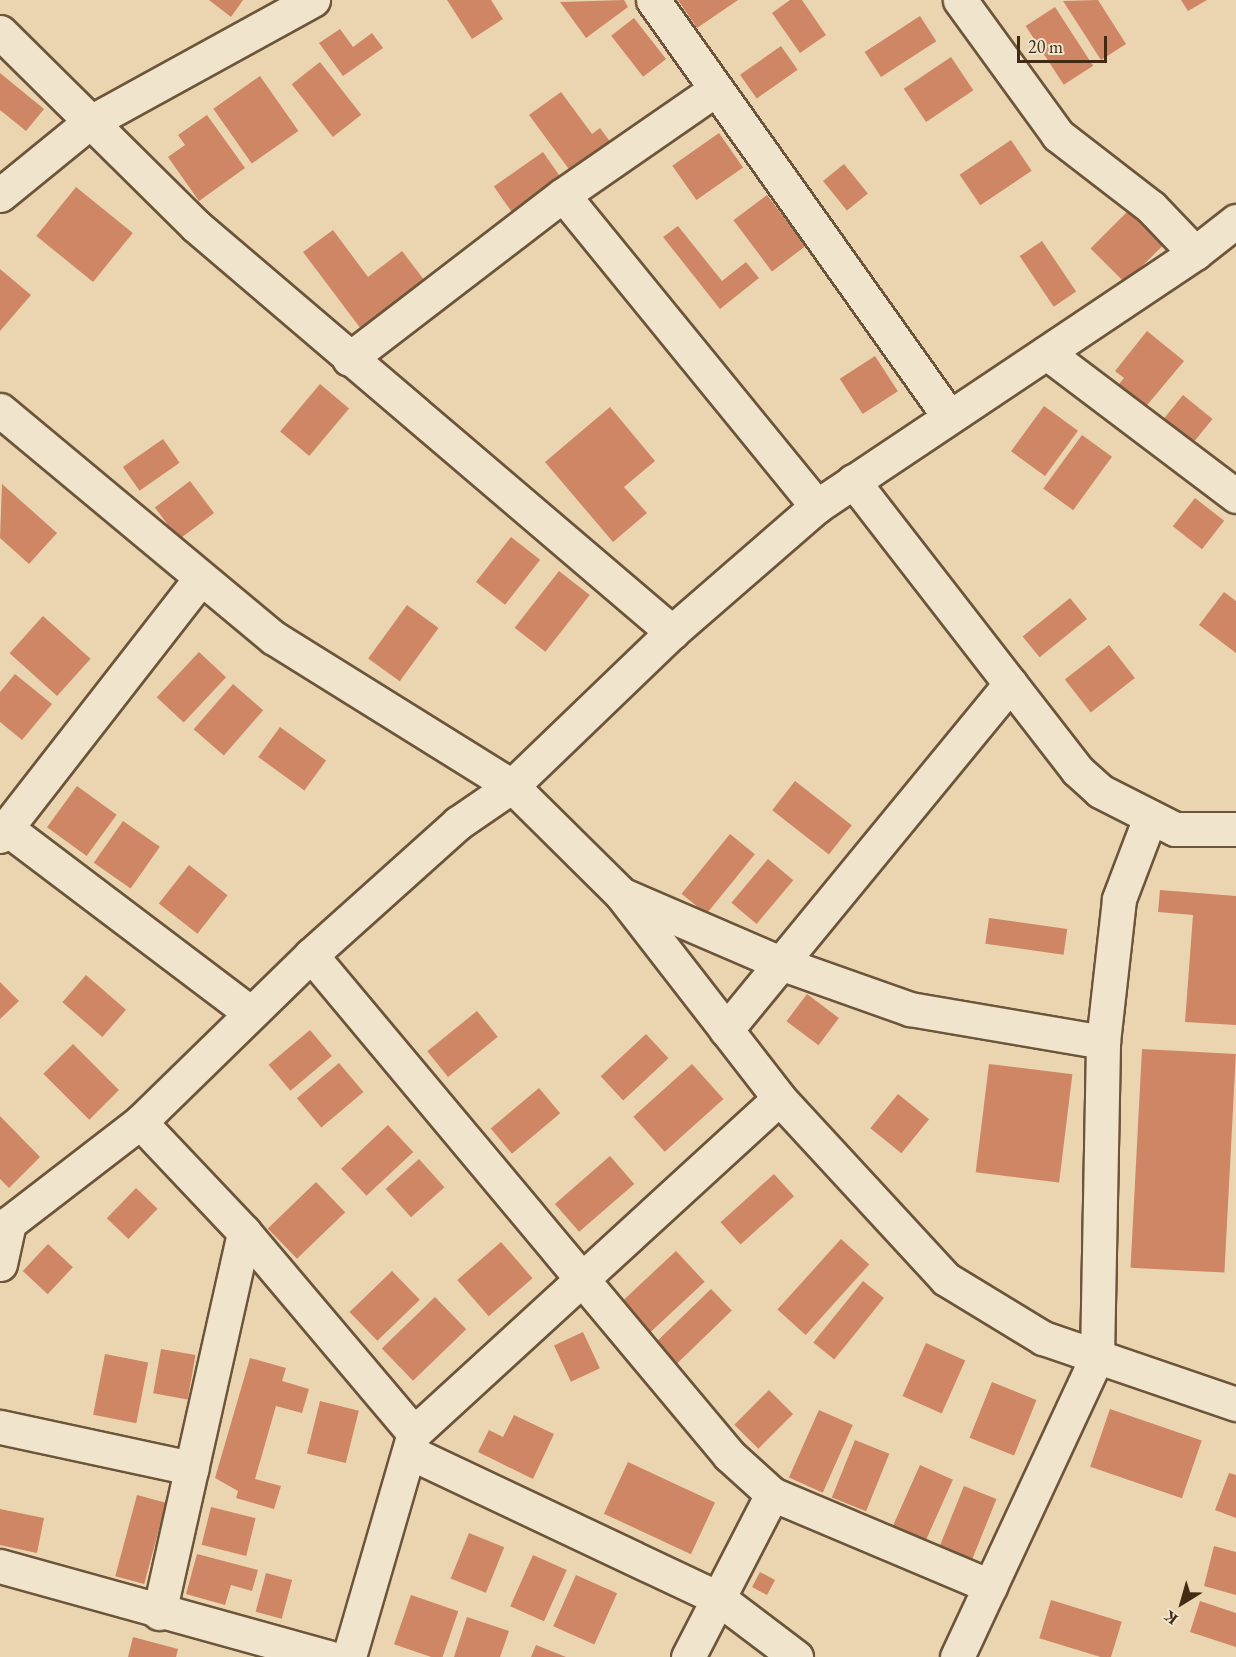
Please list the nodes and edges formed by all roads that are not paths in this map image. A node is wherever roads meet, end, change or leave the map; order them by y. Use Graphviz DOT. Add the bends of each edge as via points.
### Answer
graph roads {
  1 [pos="313,0"];
  2 [pos="652,0"];
  3 [pos="968,3"];
  4 [pos="0,32"];
  5 [pos="716,88"];
  6 [pos="87,124"];
  7 [pos="0,195"];
  8 [pos="563,195"];
  9 [pos="1236,221"];
  10 [pos="1196,253"];
  11 [pos="1047,353"];
  12 [pos="349,359"];
  13 [pos="948,415"];
  14 [pos="4,420"];
  15 [pos="853,481"];
  16 [pos="1236,496"];
  17 [pos="817,506"];
  18 [pos="201,578"];
  19 [pos="672,632"];
  20 [pos="1010,684"];
  21 [pos="512,786"];
  22 [pos="1149,820"];
  23 [pos="1236,829"];
  24 [pos="3,832"];
  25 [pos="621,894"];
  26 [pos="311,955"];
  27 [pos="783,964"];
  28 [pos="251,1013"];
  29 [pos="726,1030"];
  30 [pos="1103,1042"];
  31 [pos="779,1098"];
  32 [pos="140,1122"];
  33 [pos="5,1222"];
  34 [pos="244,1232"];
  35 [pos="0,1264"];
  36 [pos="582,1280"];
  37 [pos="1097,1358"];
  38 [pos="1229,1397"];
  39 [pos="0,1427"];
  40 [pos="412,1443"];
  41 [pos="192,1468"];
  42 [pos="772,1494"];
  43 [pos="0,1566"];
  44 [pos="990,1586"];
  45 [pos="718,1598"];
  46 [pos="159,1613"];
  47 [pos="329,1657"];
  48 [pos="349,1657"];
  49 [pos="688,1657"];
  50 [pos="796,1657"];
  51 [pos="957,1657"];
  1 -- 6 [label="street"];
  2 -- 5 [label="street"];
  3 -- 10 [label="street" via="1058,135 1151,207"];
  4 -- 6 [label="street"];
  5 -- 8 [label="street"];
  5 -- 13 [label="street"];
  6 -- 7 [label="street"];
  6 -- 12 [label="street"];
  8 -- 12 [label="street"];
  8 -- 17 [label="street"];
  9 -- 10 [label="street"];
  10 -- 11 [label="street"];
  11 -- 13 [label="street"];
  11 -- 16 [label="street"];
  12 -- 19 [label="street"];
  13 -- 15 [label="street"];
  14 -- 18 [label="street"];
  15 -- 17 [label="street"];
  15 -- 20 [label="street"];
  17 -- 19 [label="street"];
  18 -- 21 [label="street" via="274,638"];
  18 -- 24 [label="street"];
  19 -- 21 [label="street"];
  20 -- 22 [label="street" via="1077,770 1100,791"];
  20 -- 27 [label="street"];
  21 -- 25 [label="street"];
  21 -- 26 [label="street" via="458,824"];
  22 -- 23 [label="street" via="1175,829"];
  22 -- 30 [label="street" via="1119,899"];
  24 -- 28 [label="street"];
  25 -- 27 [label="street"];
  25 -- 29 [label="street"];
  26 -- 28 [label="street"];
  26 -- 36 [label="street"];
  27 -- 29 [label="street"];
  27 -- 30 [label="street" via="947,1019"];
  28 -- 32 [label="street"];
  29 -- 31 [label="street"];
  30 -- 37 [label="street"];
  31 -- 36 [label="street"];
  31 -- 37 [label="street" via="946,1280 999,1315"];
  32 -- 33 [label="street"];
  32 -- 34 [label="street"];
  33 -- 35 [label="street"];
  34 -- 40 [label="street"];
  34 -- 41 [label="street"];
  36 -- 40 [label="street"];
  36 -- 42 [label="street" via="729,1455"];
  37 -- 38 [label="street"];
  37 -- 44 [label="street"];
  39 -- 41 [label="street"];
  40 -- 45 [label="street"];
  40 -- 48 [label="street"];
  41 -- 46 [label="street"];
  42 -- 44 [label="street"];
  42 -- 45 [label="street"];
  43 -- 46 [label="street"];
  44 -- 51 [label="street"];
  45 -- 49 [label="street"];
  45 -- 50 [label="street"];
  46 -- 47 [label="street"];
}
